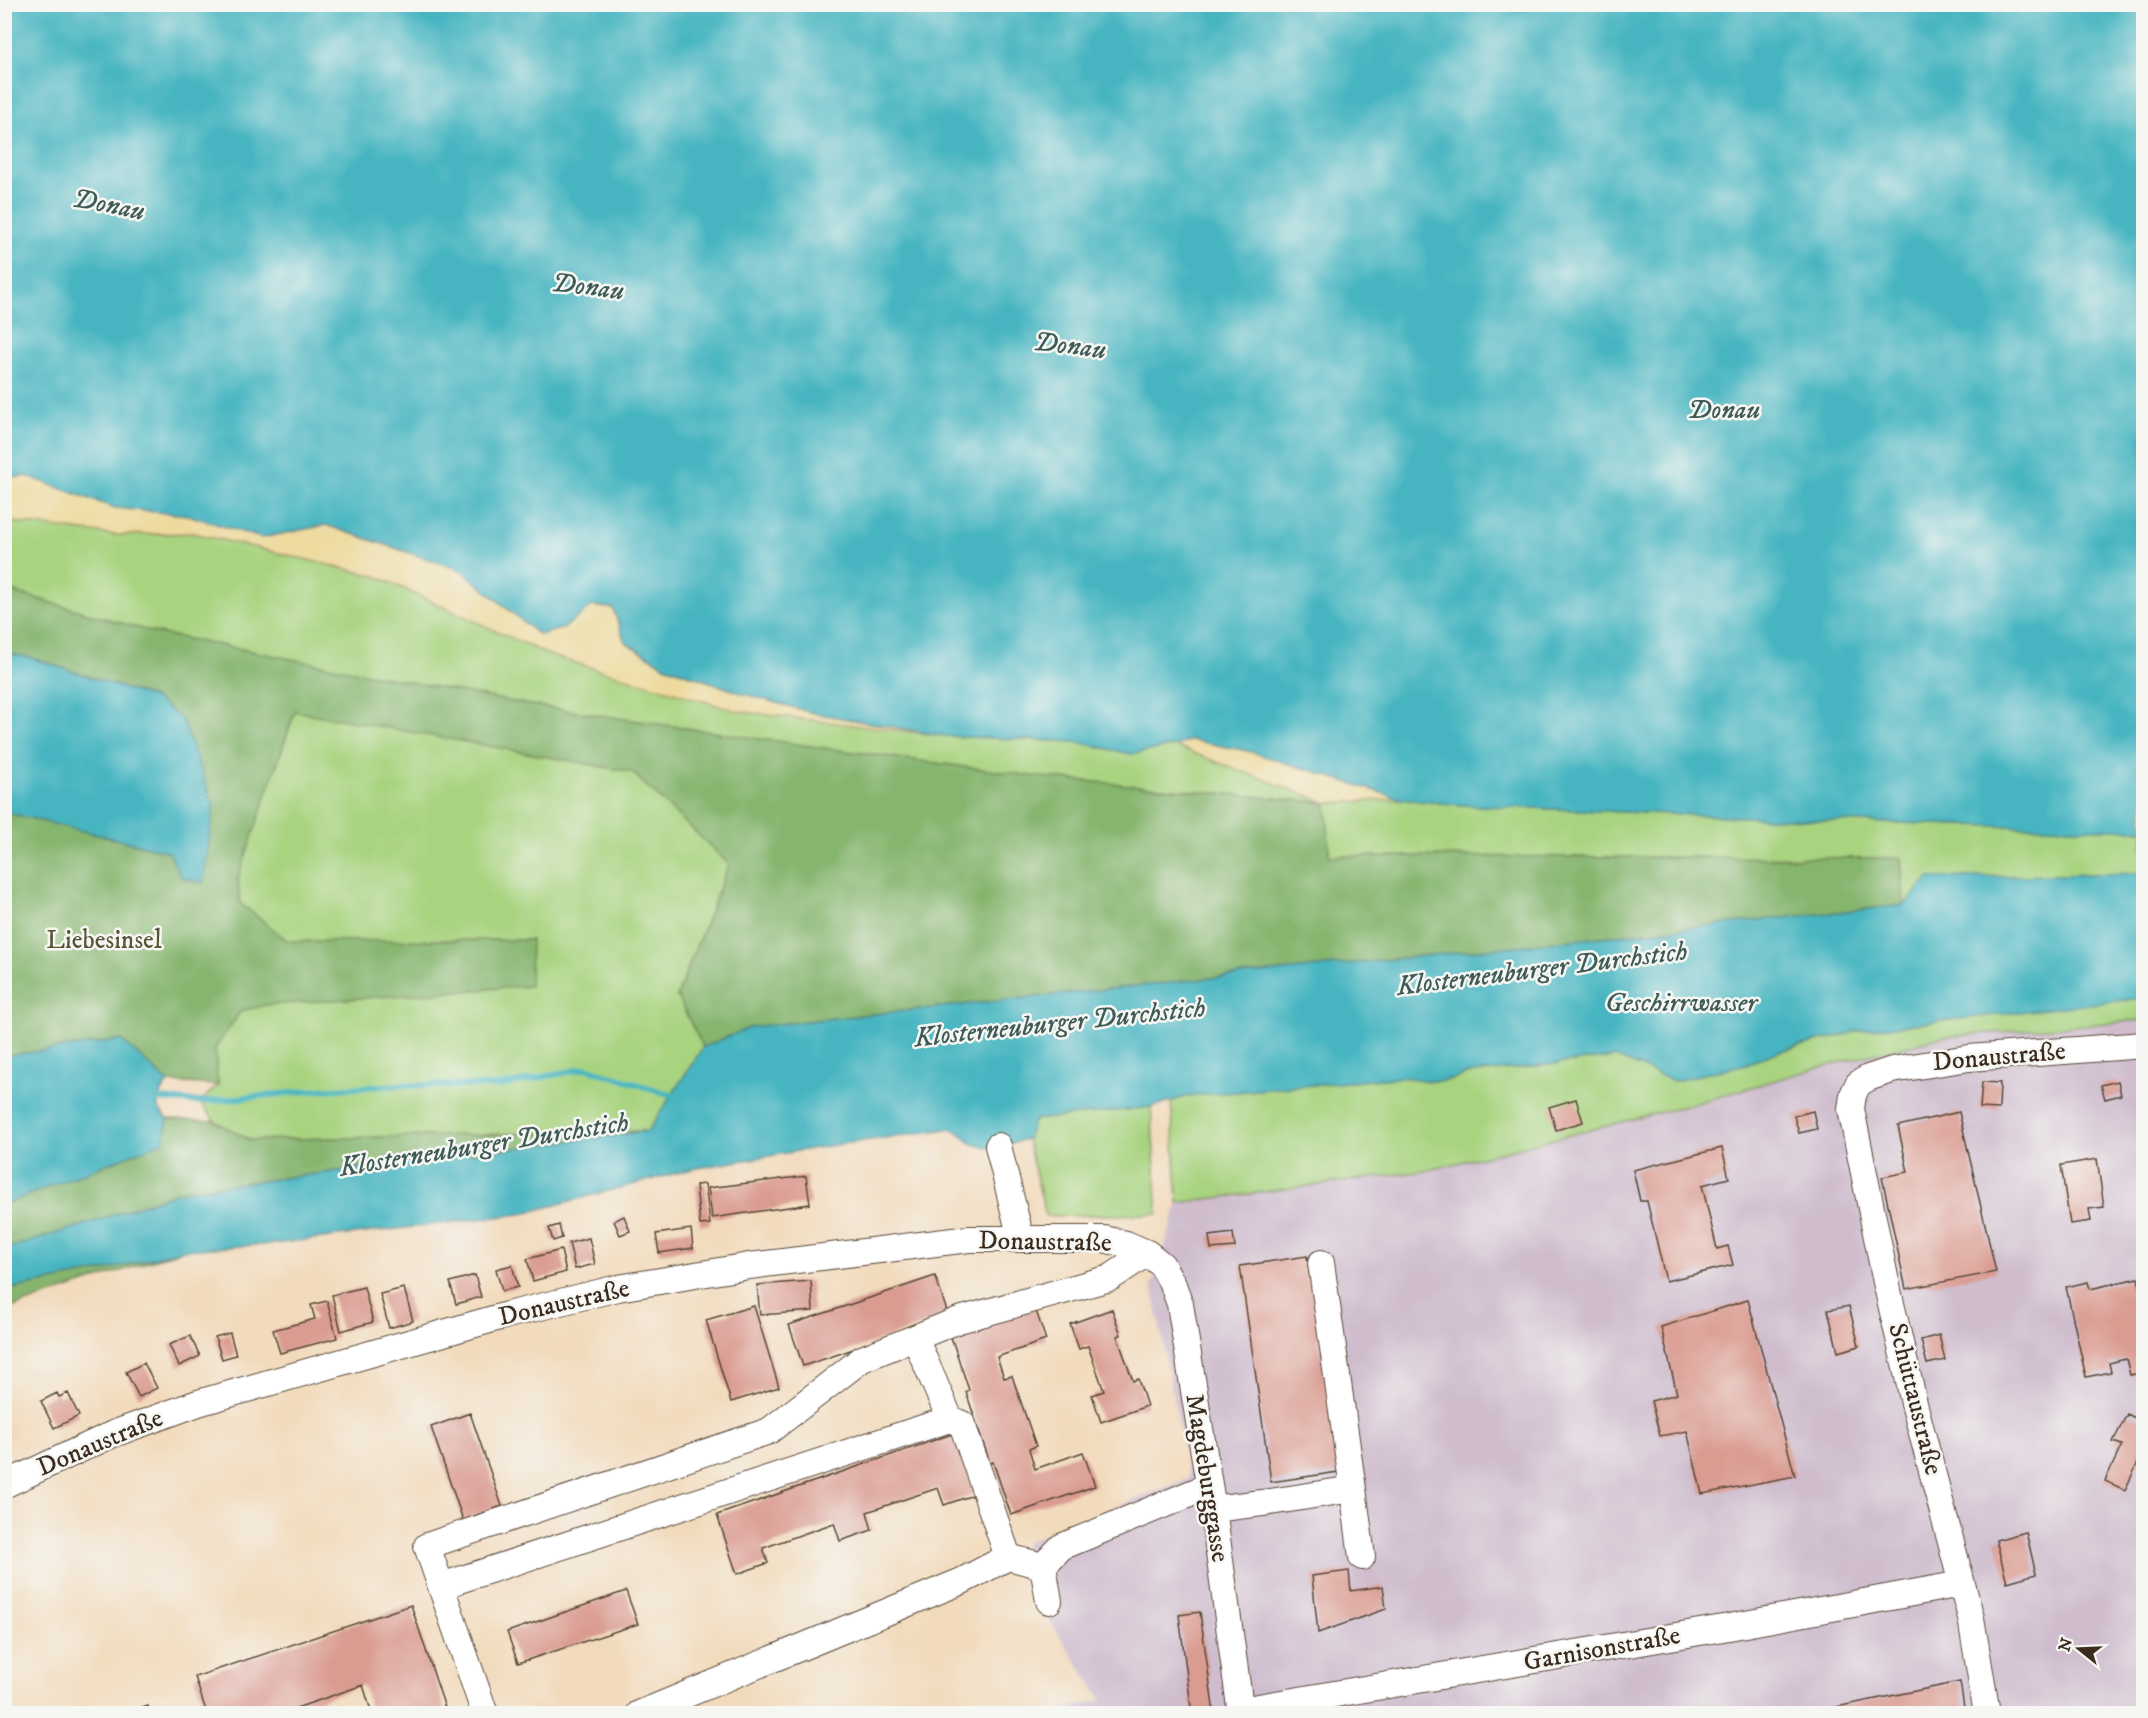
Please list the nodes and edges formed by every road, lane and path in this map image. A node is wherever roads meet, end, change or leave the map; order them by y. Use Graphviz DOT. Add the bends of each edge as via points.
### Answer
graph roads {
  1 [pos="2144,1045"];
  2 [pos="1858,1084"];
  3 [pos="998,1146"];
  4 [pos="1021,1239"];
  5 [pos="1147,1253"];
  6 [pos="1322,1263"];
  7 [pos="915,1338"];
  8 [pos="950,1419"];
  9 [pos="4,1485"];
  10 [pos="1353,1489"];
  11 [pos="1211,1497"];
  12 [pos="1008,1557"];
  13 [pos="1362,1557"];
  14 [pos="1043,1566"];
  15 [pos="1961,1584"];
  16 [pos="441,1586"];
  17 [pos="1049,1601"];
  18 [pos="1241,1712"];
  19 [pos="486,1713"];
  20 [pos="639,1713"];
  21 [pos="1987,1713"];
  1 -- 2 [label="street, Donaustraße" via="1917,1065"];
  2 -- 15 [label="street, Schüttaustraße" via="1851,1109 1886,1282"];
  3 -- 4 [label="street"];
  4 -- 5 [label="street, Donaustraße" via="1104,1239"];
  4 -- 9 [label="street, Donaustraße" via="969,1239 749,1266 618,1288 406,1342 198,1403 113,1434"];
  5 -- 7 [label="street" via="1110,1278 959,1320"];
  5 -- 11 [label="street, Magdeburggasse" via="1162,1265 1180,1304"];
  6 -- 10 [label="street"];
  7 -- 8 [label="street"];
  7 -- 16 [label="street" via="862,1359 769,1431 427,1546"];
  8 -- 12 [label="street" via="962,1424"];
  8 -- 16 [label="street"];
  10 -- 11 [label="street" via="1270,1502"];
  10 -- 13 [label="street"];
  11 -- 14 [label="street" via="1061,1547"];
  11 -- 18 [label="street, Magdeburggasse"];
  12 -- 14 [label="street"];
  12 -- 20 [label="street" via="962,1581"];
  14 -- 17 [label="street"];
  15 -- 18 [label="street, Garnisonstraße"];
  15 -- 21 [label="street, Schüttaustraße" via="1971,1618"];
  16 -- 19 [label="street"];
}
